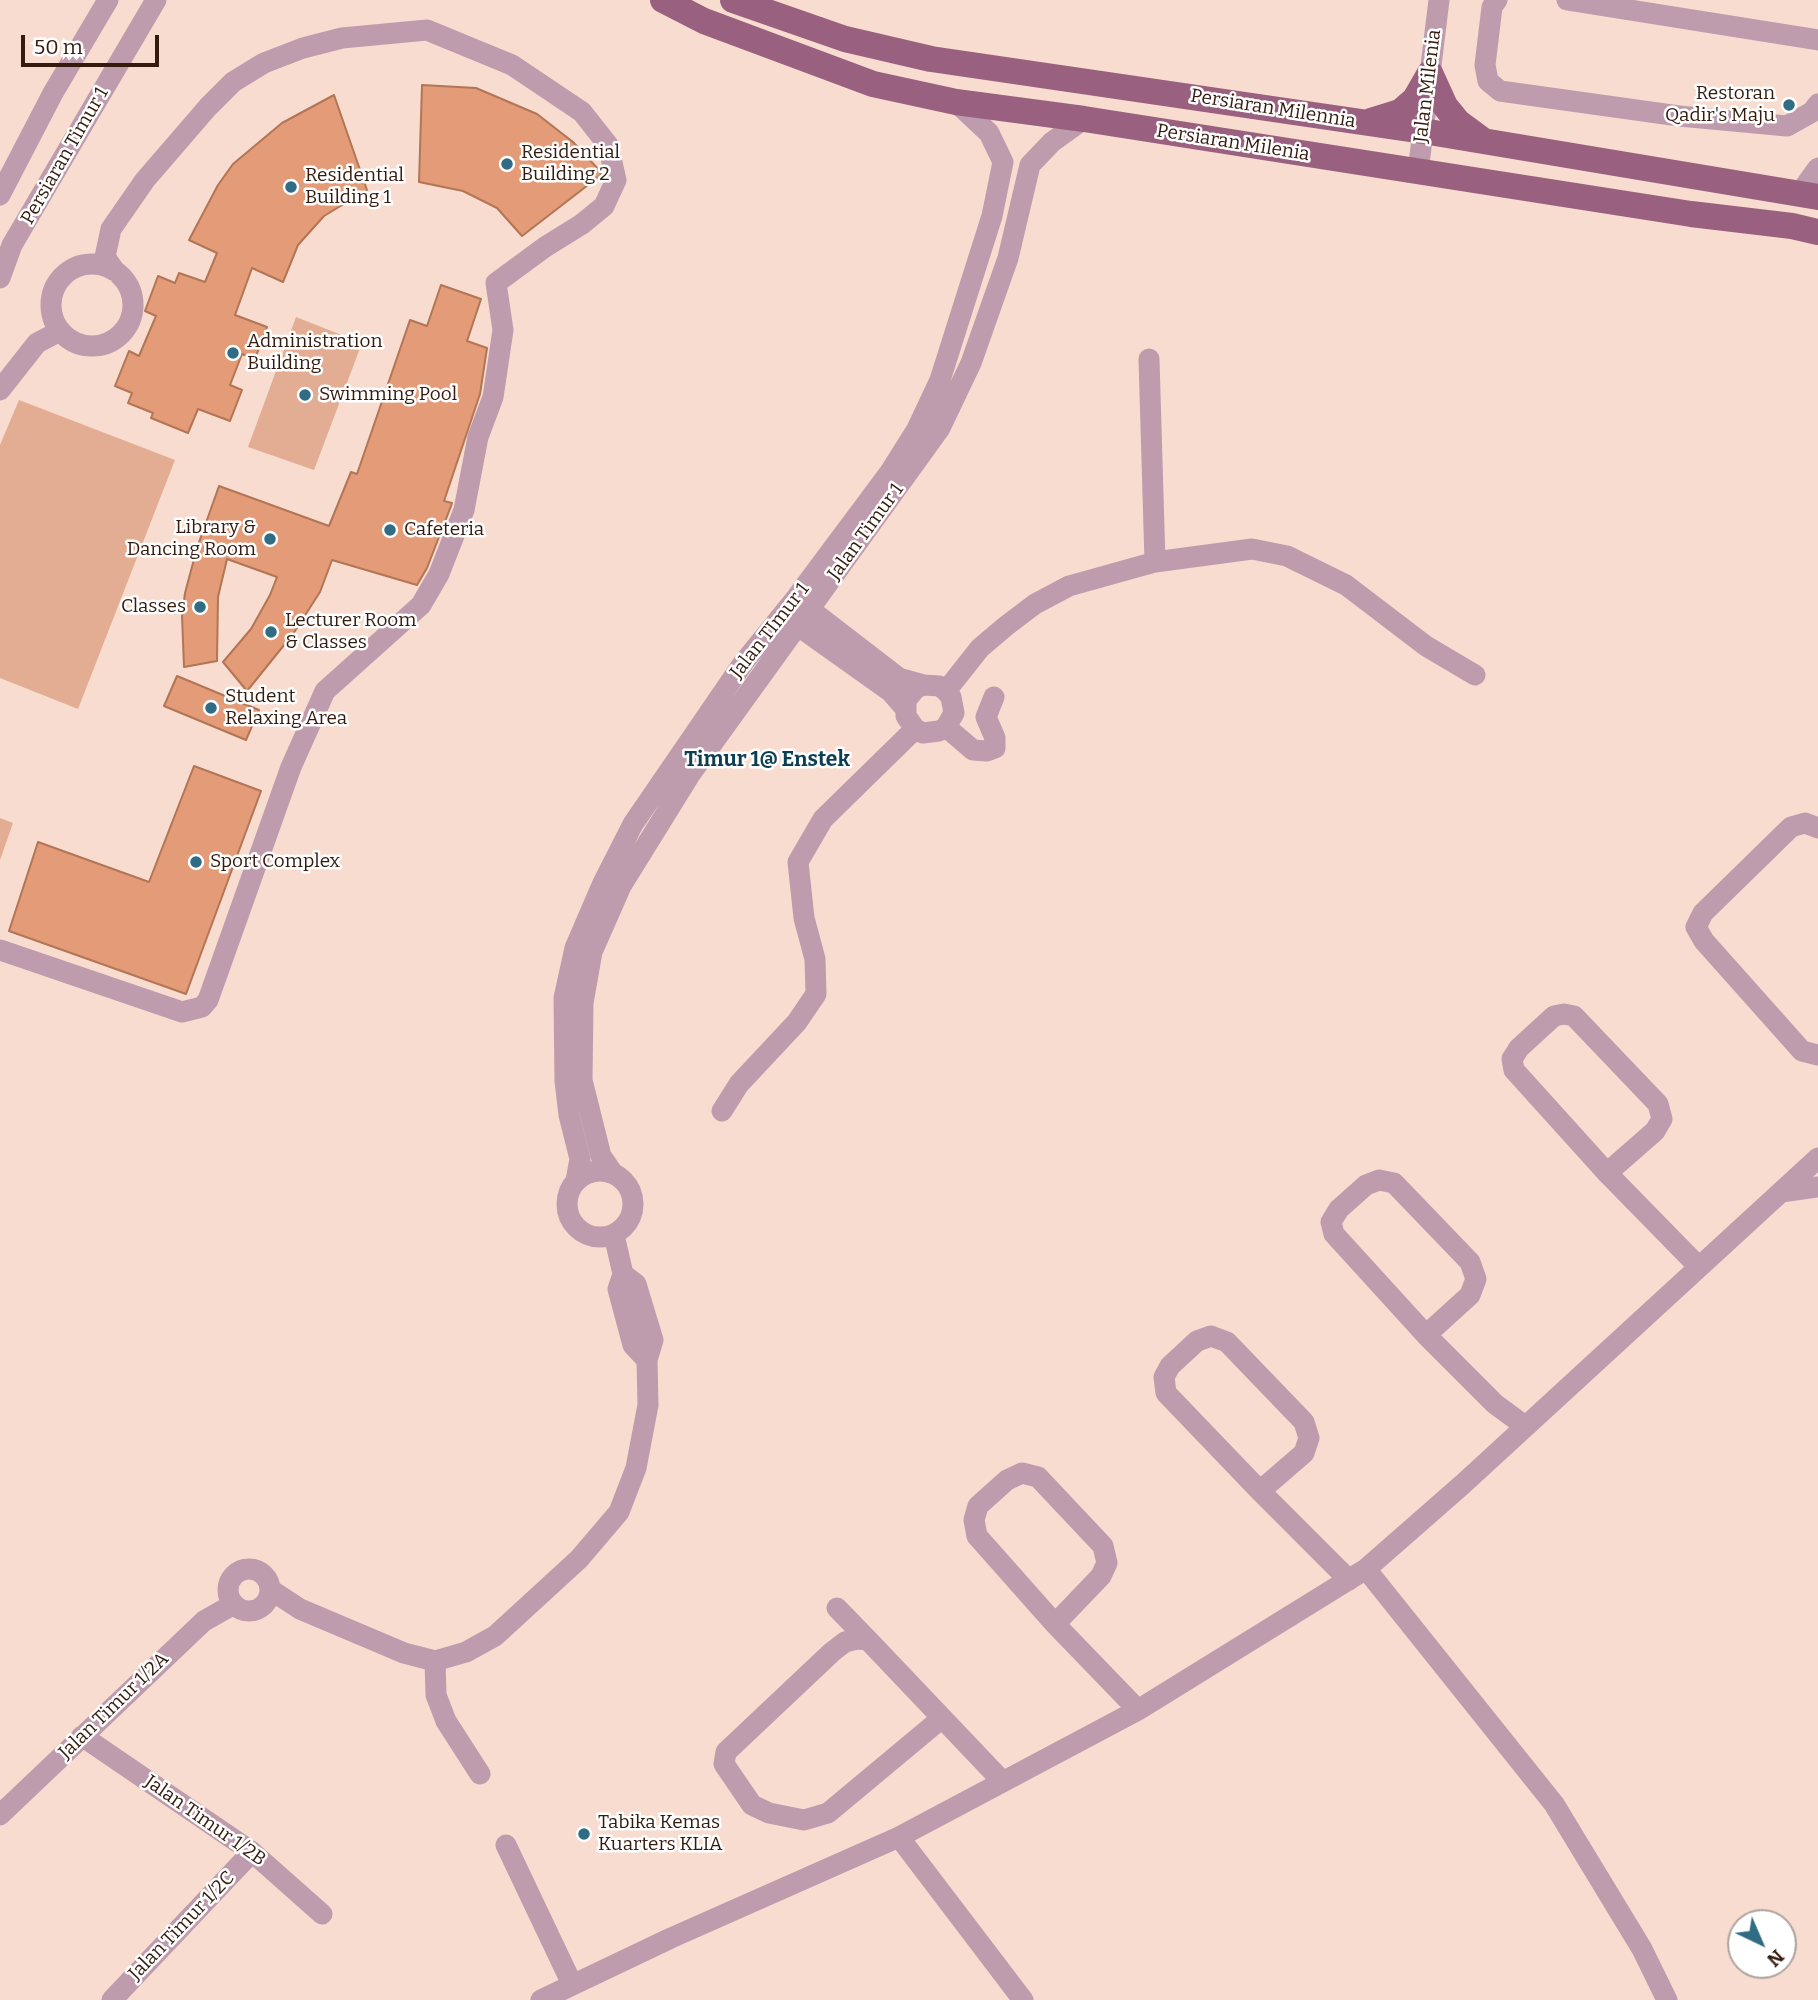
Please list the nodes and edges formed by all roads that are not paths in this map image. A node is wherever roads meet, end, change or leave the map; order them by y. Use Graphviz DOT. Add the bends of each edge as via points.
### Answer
graph roads {
  1 [pos="108,0"];
  2 [pos="156,0"];
  3 [pos="663,0"];
  4 [pos="733,0"];
  5 [pos="1439,0"];
  6 [pos="1497,0"];
  7 [pos="1567,0"];
  8 [pos="1818,40"];
  9 [pos="1430,73"];
  10 [pos="956,102"];
  11 [pos="1818,104"];
  12 [pos="1084,119"];
  13 [pos="1366,123"];
  14 [pos="1423,131"];
  15 [pos="1485,142"];
  16 [pos="21,155"];
  17 [pos="1818,168"];
  18 [pos="0,171"];
  19 [pos="1418,172"];
  20 [pos="0,195"];
  21 [pos="1809,195"];
  22 [pos="1818,232"];
  23 [pos="6,242"];
  24 [pos="115,271"];
  25 [pos="0,276"];
  26 [pos="60,331"];
  27 [pos="1149,359"];
  28 [pos="0,390"];
  29 [pos="1155,562"];
  30 [pos="797,612"];
  31 [pos="1475,675"];
  32 [pos="923,685"];
  33 [pos="946,691"];
  34 [pos="994,697"];
  35 [pos="905,708"];
  36 [pos="946,727"];
  37 [pos="915,729"];
  38 [pos="1818,828"];
  39 [pos="0,950"];
  40 [pos="1818,1055"];
  41 [pos="722,1111"];
  42 [pos="1818,1158"];
  43 [pos="612,1172"];
  44 [pos="1607,1173"];
  45 [pos="576,1181"];
  46 [pos="1818,1187"];
  47 [pos="1781,1192"];
  48 [pos="614,1234"];
  49 [pos="1699,1267"];
  50 [pos="1426,1335"];
  51 [pos="1525,1426"];
  52 [pos="1261,1491"];
  53 [pos="1358,1575"];
  54 [pos="271,1590"];
  55 [pos="234,1604"];
  56 [pos="837,1608"];
  57 [pos="1055,1623"];
  58 [pos="868,1640"];
  59 [pos="435,1661"];
  60 [pos="1138,1710"];
  61 [pos="942,1718"];
  62 [pos="82,1736"];
  63 [pos="480,1774"];
  64 [pos="1003,1782"];
  65 [pos="0,1815"];
  66 [pos="899,1837"];
  67 [pos="506,1845"];
  68 [pos="252,1852"];
  69 [pos="322,1914"];
  70 [pos="572,1984"];
  71 [pos="111,2000"];
  72 [pos="541,2000"];
  73 [pos="1023,2000"];
  74 [pos="1667,2000"];
  1 -- 16 [label="street"];
  2 -- 23 [label="street, Persiaran Timur 1"];
  3 -- 10 [label="main road, Persiaran Milenia" via="704,21 873,84"];
  4 -- 13 [label="main road, Persiaran Milennia" via="845,39 931,59"];
  5 -- 9 [label="street, Jalan Milenia"];
  6 -- 11 [label="street" via="1492,7 1485,65 1488,81 1500,91 1787,126"];
  7 -- 8 [label="street"];
  9 -- 13 [label="main road" via="1415,99 1399,112"];
  9 -- 14 [label="street, Jalan Milenia"];
  9 -- 15 [label="main road" via="1445,106"];
  10 -- 12 [label="main road, Persiaran Milenia"];
  10 -- 30 [label="street, Jalan TImur 1" via="989,133 1003,162 992,216 940,380 917,429"];
  12 -- 19 [label="main road, Persiaran Milenia"];
  12 -- 30 [label="street, Jalan Timur 1" via="1030,165 1008,258 971,363 940,428"];
  13 -- 14 [label="main road, Persiaran Milennia"];
  14 -- 15 [label="main road, Persiaran Milennia"];
  14 -- 19 [label="street, Jalan Milenia"];
  15 -- 21 [label="main road, Persiaran Milennia"];
  16 -- 18 [label="street"];
  16 -- 20 [label="street"];
  17 -- 21 [label="street"];
  19 -- 22 [label="main road, Persiaran Milenia"];
  23 -- 25 [label="street, Persiaran Timur 1"];
  24 -- 26 [label="street" via="91,264 67,273 58,282 51,307"];
  24 -- 26 [label="street" via="126,280 134,307 123,333 105,344 84,346"];
  24 -- 39 [label="street" via="106,257 111,229 145,180 208,107 233,82 264,63 342,38 427,30 512,65 582,112 607,145 616,180 604,206 496,283 503,330 493,397 478,437 464,510 444,561 421,604 325,691 291,767 208,1000 202,1007 182,1012"];
  26 -- 28 [label="street" via="37,343"];
  27 -- 29 [label="street"];
  29 -- 31 [label="street" via="1252,549 1287,556 1346,585 1426,646"];
  29 -- 33 [label="street" via="1069,586 1035,604 980,648"];
  30 -- 32 [label="street" via="899,678"];
  30 -- 35 [label="street"];
  30 -- 43 [label="street, Jalan Timur 1" via="621,886 592,952 583,1003 582,1080 601,1156"];
  30 -- 45 [label="street, Jalan TImur 1" via="744,662 634,824 575,948 564,998 565,1081 580,1159"];
  32 -- 33 [label="street"];
  32 -- 35 [label="street" via="910,693"];
  33 -- 36 [label="street" via="954,713"];
  34 -- 36 [label="street" via="986,717 995,748 973,750"];
  35 -- 37 [label="street"];
  36 -- 37 [label="street" via="931,733"];
  37 -- 41 [label="street" via="823,819 798,862 804,918 815,959 816,994 797,1022 739,1084"];
  38 -- 40 [label="street" via="1805,824 1791,827 1703,913 1696,927 1802,1051"];
  42 -- 47 [label="street"];
  43 -- 45 [label="street" via="591,1171"];
  43 -- 48 [label="street" via="622,1178 634,1197 630,1219"];
  44 -- 44 [label="street" via="1514,1070 1512,1059 1519,1048 1554,1017 1574,1016 1658,1104 1662,1119 1655,1131"];
  44 -- 49 [label="street"];
  45 -- 48 [label="street" via="567,1205 577,1228 588,1236"];
  46 -- 47 [label="street"];
  47 -- 49 [label="street"];
  48 -- 59 [label="street" via="623,1274 618,1289 633,1345 647,1360 648,1405 636,1468 618,1512 579,1559 495,1636 466,1652"];
  49 -- 51 [label="street"];
  50 -- 50 [label="street" via="1334,1234 1332,1222 1339,1209 1366,1185 1379,1180 1394,1183 1470,1262 1476,1279 1470,1295"];
  50 -- 51 [label="street" via="1495,1404"];
  51 -- 53 [label="street"];
  52 -- 52 [label="street" via="1166,1393 1164,1377 1170,1366 1197,1341 1211,1336 1227,1342 1304,1422 1309,1438 1304,1453"];
  52 -- 53 [label="street"];
  53 -- 60 [label="street"];
  53 -- 74 [label="street" via="1553,1804 1642,1949"];
  54 -- 55 [label="street" via="257,1610"];
  54 -- 55 [label="street" via="264,1573 246,1568 231,1578 228,1587"];
  54 -- 59 [label="street" via="300,1609 404,1653"];
  55 -- 62 [label="street, Jalan Timur 1/2A" via="204,1621"];
  56 -- 58 [label="street"];
  57 -- 57 [label="street" via="977,1536 974,1520 978,1506 1007,1479 1023,1473 1038,1477 1103,1546 1108,1563"];
  57 -- 60 [label="street"];
  58 -- 61 [label="street"];
  58 -- 61 [label="street" via="845,1642 832,1652 726,1752 724,1764 752,1805 804,1820 828,1813"];
  59 -- 63 [label="street" via="436,1695 446,1721"];
  60 -- 64 [label="street"];
  61 -- 64 [label="street"];
  62 -- 65 [label="street, Jalan Timur 1/2A"];
  62 -- 68 [label="street, Jalan Timur 1/2B"];
  64 -- 66 [label="street"];
  66 -- 70 [label="street"];
  66 -- 73 [label="street"];
  67 -- 70 [label="street"];
  68 -- 69 [label="street, Jalan Timur 1/2B"];
  68 -- 71 [label="street, Jalan Timur 1/2C"];
  70 -- 72 [label="street"];
}
